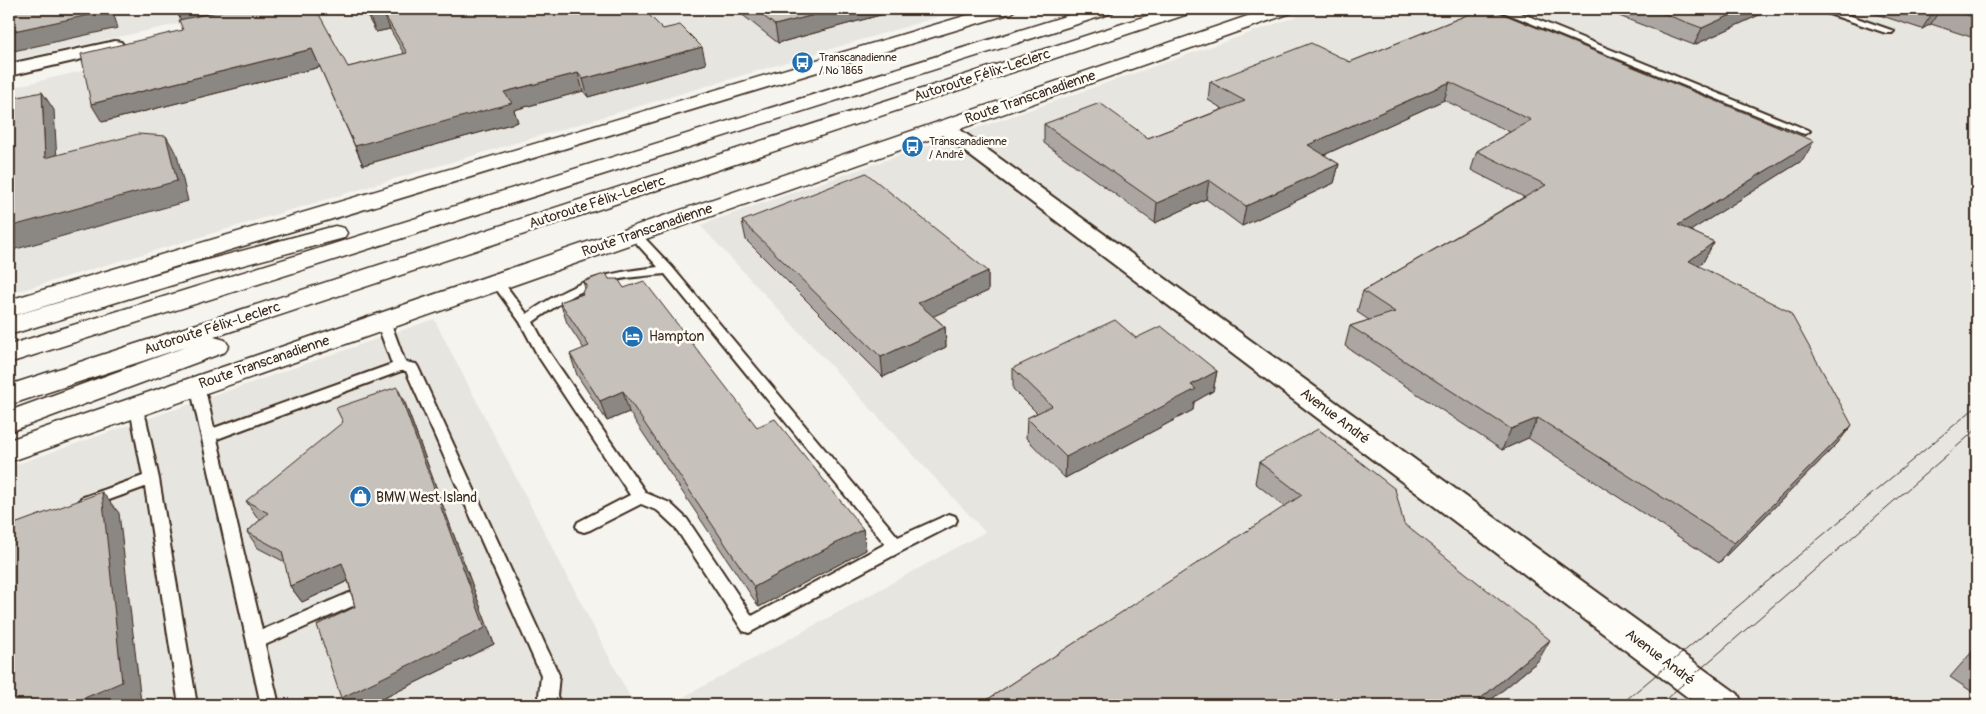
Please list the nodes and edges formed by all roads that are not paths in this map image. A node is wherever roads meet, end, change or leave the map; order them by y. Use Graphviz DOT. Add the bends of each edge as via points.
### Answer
graph roads {
  1 [pos="1006,9"];
  2 [pos="1106,9"];
  3 [pos="1185,9"];
  4 [pos="1285,9"];
  5 [pos="1504,9"];
  6 [pos="1823,9"];
  7 [pos="1889,31"];
  8 [pos="134,42"];
  9 [pos="9,70"];
  10 [pos="944,127"];
  11 [pos="723,129"];
  12 [pos="1805,132"];
  13 [pos="586,205"];
  14 [pos="634,234"];
  15 [pos="668,270"];
  16 [pos="650,272"];
  17 [pos="497,282"];
  18 [pos="636,284"];
  19 [pos="545,307"];
  20 [pos="9,309"];
  21 [pos="564,309"];
  22 [pos="526,320"];
  23 [pos="383,321"];
  24 [pos="9,326"];
  25 [pos="9,354"];
  26 [pos="400,366"];
  27 [pos="196,385"];
  28 [pos="9,395"];
  29 [pos="134,407"];
  30 [pos="9,422"];
  31 [pos="210,436"];
  32 [pos="9,450"];
  33 [pos="151,478"];
  34 [pos="640,497"];
  35 [pos="71,508"];
  36 [pos="949,520"];
  37 [pos="584,526"];
  38 [pos="896,546"];
  39 [pos="349,600"];
  40 [pos="256,641"];
  41 [pos="188,705"];
  42 [pos="270,705"];
  43 [pos="552,705"];
  44 [pos="1725,705"];
  1 -- 20 [label="main road"];
  2 -- 11 [label="main road, Autoroute Félix-Leclerc"];
  3 -- 13 [label="main road, Autoroute Félix-Leclerc"];
  4 -- 10 [label="main road, Route Transcanadienne"];
  5 -- 12 [label="lane"];
  6 -- 7 [label="lane"];
  8 -- 9 [label="street"];
  10 -- 14 [label="main road, Route Transcanadienne"];
  10 -- 44 [label="street, Avenue André"];
  11 -- 24 [label="main road" via="190,272"];
  11 -- 25 [label="main road, Autoroute Félix-Leclerc"];
  13 -- 28 [label="main road, Autoroute Félix-Leclerc"];
  13 -- 30 [label="main road"];
  14 -- 15 [label="lane"];
  14 -- 17 [label="main road, Route Transcanadienne"];
  15 -- 16 [label="lane"];
  15 -- 38 [label="lane"];
  16 -- 18 [label="lane"];
  16 -- 19 [label="lane" via="591,282"];
  17 -- 22 [label="lane"];
  17 -- 23 [label="main road, Route Transcanadienne"];
  19 -- 21 [label="lane"];
  19 -- 22 [label="lane"];
  22 -- 34 [label="lane" via="543,353"];
  23 -- 26 [label="lane"];
  23 -- 27 [label="main road, Route Transcanadienne"];
  26 -- 31 [label="lane"];
  26 -- 43 [label="lane" via="411,367 550,675 548,696"];
  27 -- 29 [label="main road, Route Transcanadienne"];
  27 -- 31 [label="lane"];
  29 -- 32 [label="main road, Route Transcanadienne"];
  29 -- 33 [label="lane"];
  31 -- 40 [label="lane"];
  33 -- 35 [label="lane"];
  33 -- 41 [label="lane"];
  34 -- 37 [label="lane"];
  34 -- 38 [label="lane" via="664,507 681,523 749,626"];
  36 -- 38 [label="lane"];
  39 -- 40 [label="lane"];
  40 -- 42 [label="lane"];
}
